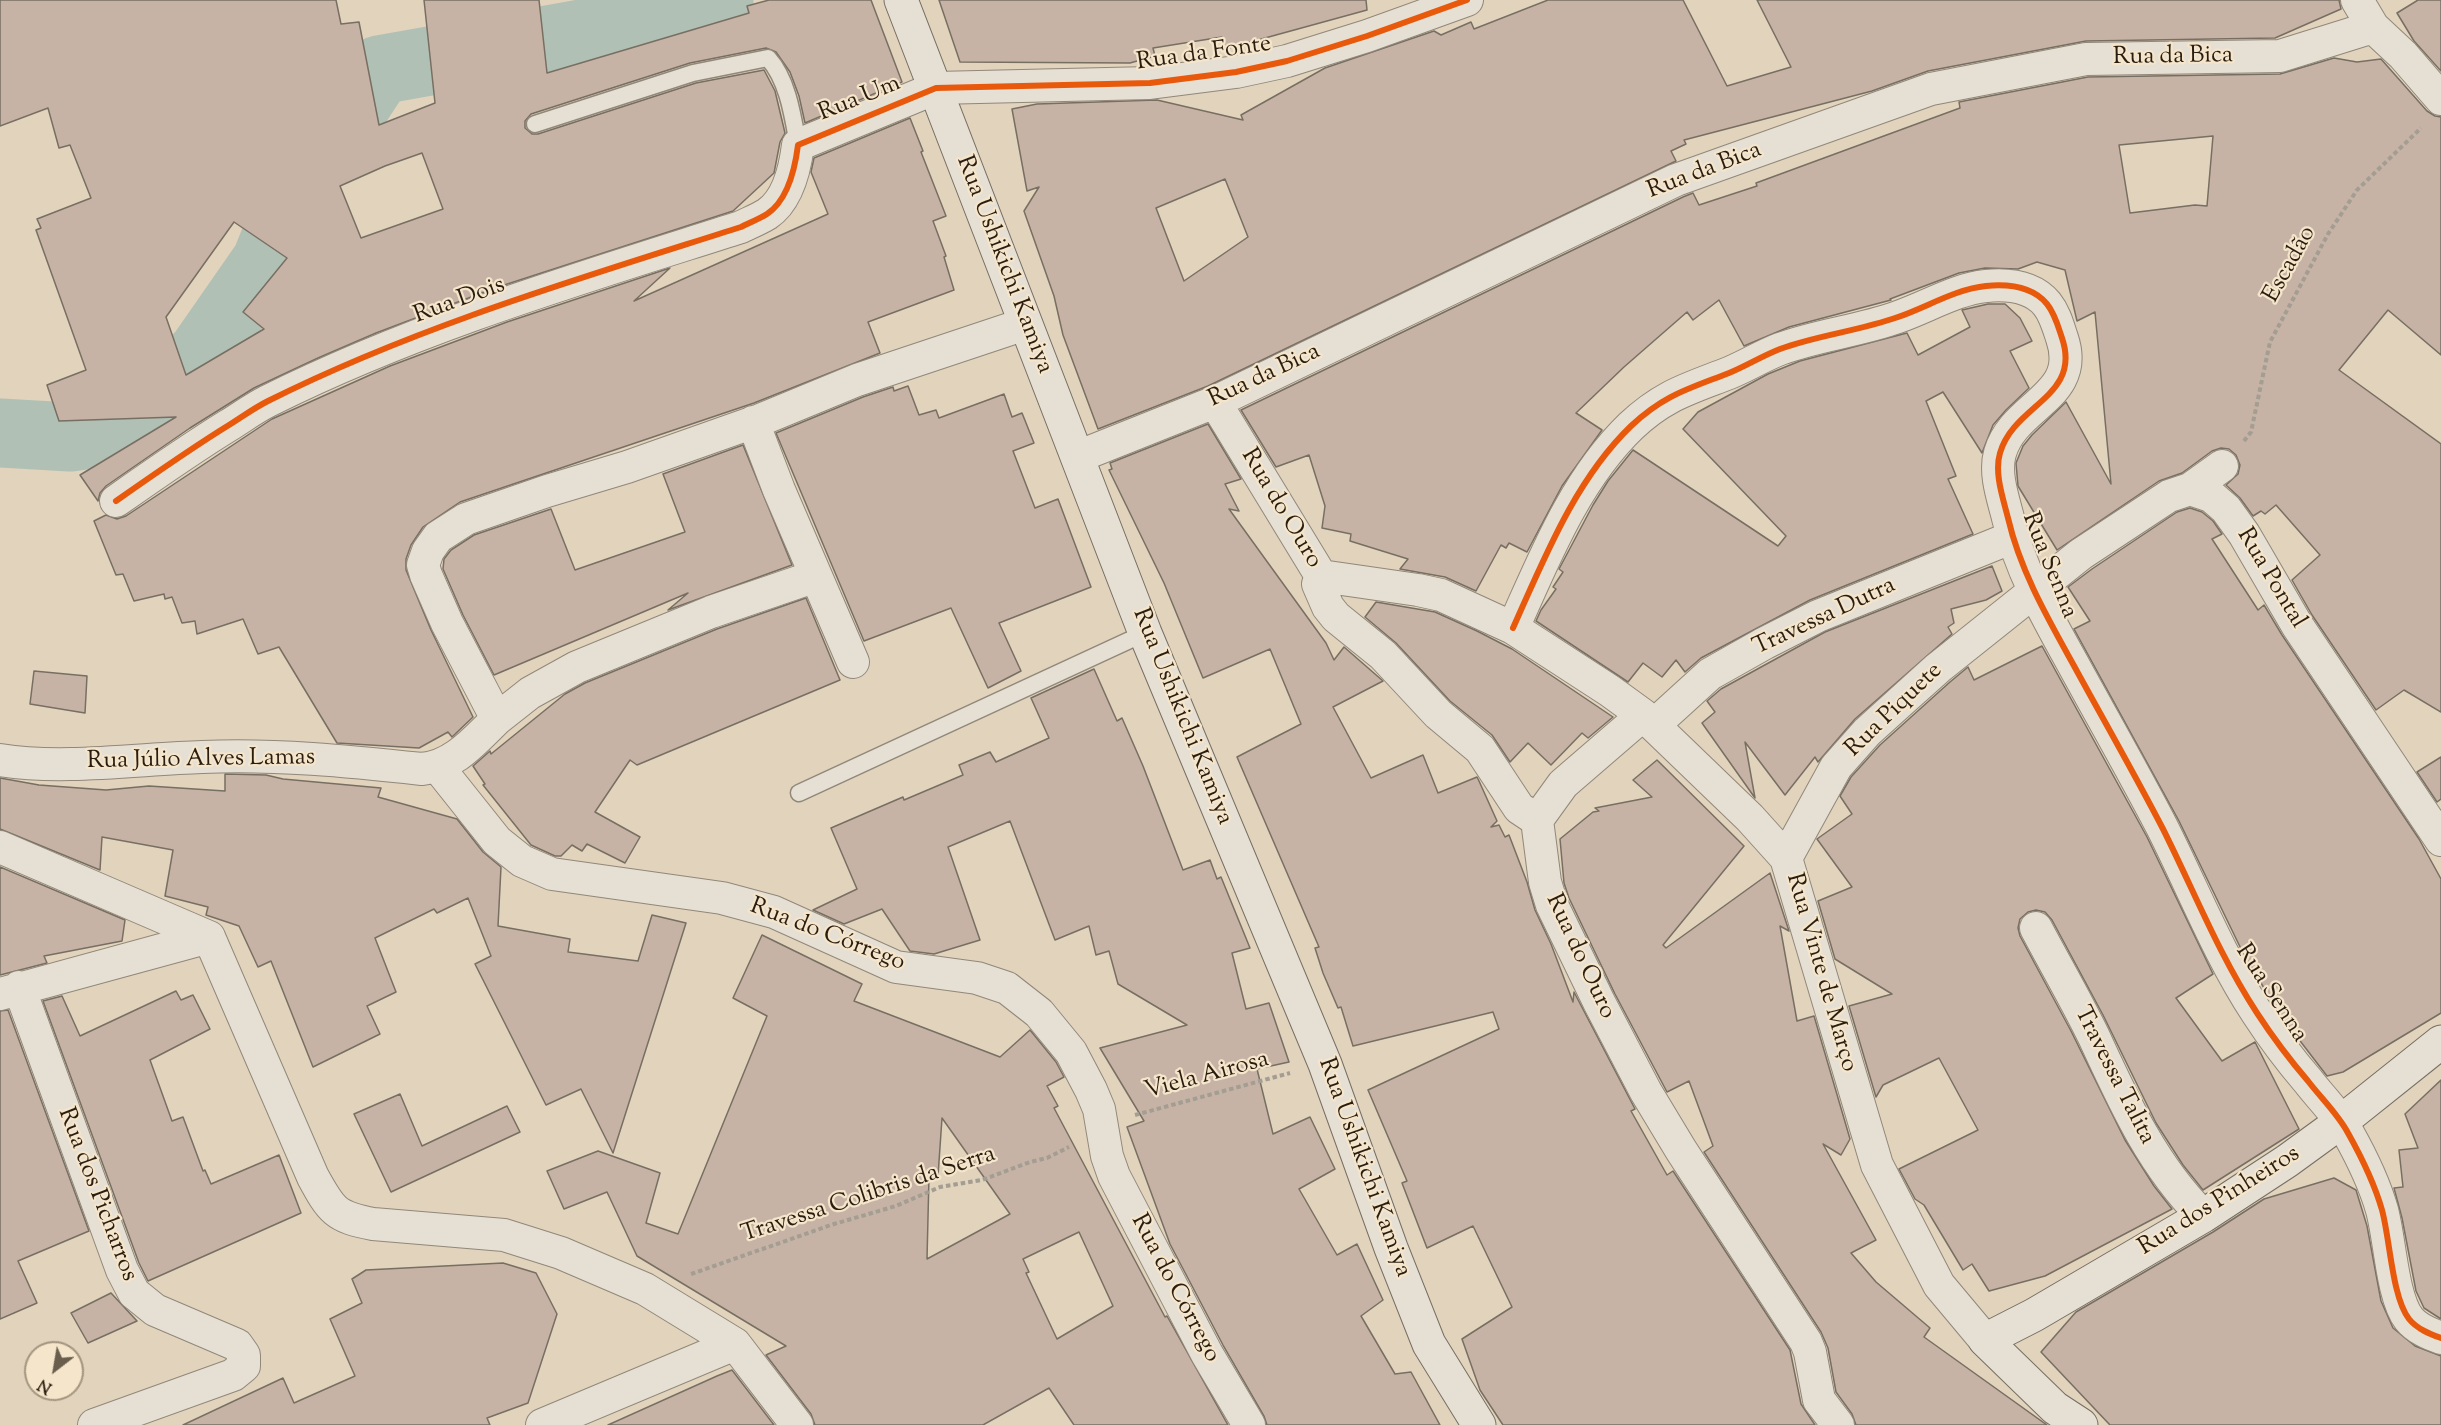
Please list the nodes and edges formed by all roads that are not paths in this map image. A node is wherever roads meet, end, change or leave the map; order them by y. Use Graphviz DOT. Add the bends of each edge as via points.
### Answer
graph roads {
  1 [pos="901,0"];
  2 [pos="1467,0"];
  3 [pos="2357,0"];
  4 [pos="2373,27"];
  5 [pos="936,88"];
  6 [pos="2441,99"];
  7 [pos="535,123"];
  8 [pos="798,145"];
  9 [pos="1025,324"];
  10 [pos="1215,402"];
  11 [pos="753,422"];
  12 [pos="1077,457"];
  13 [pos="2222,466"];
  14 [pos="2190,489"];
  15 [pos="116,501"];
  16 [pos="2013,537"];
  17 [pos="816,576"];
  18 [pos="1321,576"];
  19 [pos="2034,591"];
  20 [pos="1513,628"];
  21 [pos="1145,633"];
  22 [pos="853,662"];
  23 [pos="497,719"];
  24 [pos="1649,720"];
  25 [pos="0,760"];
  26 [pos="438,767"];
  27 [pos="799,793"];
  28 [pos="1538,820"];
  29 [pos="2441,840"];
  30 [pos="0,847"];
  31 [pos="1786,858"];
  32 [pos="2036,928"];
  33 [pos="209,937"];
  34 [pos="9,990"];
  35 [pos="2441,1042"];
  36 [pos="2342,1121"];
  37 [pos="2203,1216"];
  38 [pos="2441,1338"];
  39 [pos="1985,1340"];
  40 [pos="735,1344"];
  41 [pos="94,1425"];
  42 [pos="542,1425"];
  43 [pos="796,1425"];
  44 [pos="1249,1425"];
  45 [pos="1479,1425"];
  46 [pos="1838,1425"];
  47 [pos="2081,1425"];
  1 -- 5 [label="main road, Rua Ushikichi Kamiya"];
  2 -- 5 [label="street, Rua da Fonte" via="1356,40 1236,72 1150,83"];
  3 -- 4 [label="street"];
  4 -- 6 [label="street"];
  4 -- 10 [label="street, Rua da Bica" via="2280,56 2086,59 1931,89 1676,180"];
  5 -- 8 [label="street, Rua Um"];
  5 -- 9 [label="main road, Rua Ushikichi Kamiya"];
  7 -- 8 [label="lane" via="693,73 768,58 777,67 795,122"];
  8 -- 15 [label="street, Rua Dois" via="795,167 782,198 768,213 741,227 453,322 347,366 266,402"];
  9 -- 11 [label="street" via="857,380"];
  9 -- 12 [label="main road, Rua Ushikichi Kamiya"];
  10 -- 12 [label="street, Rua da Bica"];
  10 -- 18 [label="street, Rua do Ouro"];
  11 -- 17 [label="street"];
  11 -- 23 [label="street" via="466,519 438,537 423,565 426,575"];
  12 -- 21 [label="main road, Rua Ushikichi Kamiya"];
  13 -- 14 [label="street"];
  14 -- 19 [label="street" via="2169,496 2131,519"];
  14 -- 29 [label="street, Rua Pontal" via="2211,496 2244,534 2297,625"];
  16 -- 19 [label="street, Rua Senna"];
  16 -- 20 [label="street, Rua Senna" via="2001,490 1999,456 2018,421 2058,386 2067,368 2067,352 2045,301 2018,287 1978,286 1900,317 1779,349 1664,399 1614,442 1584,486 1547,552"];
  16 -- 24 [label="street, Travessa Dutra" via="1839,607 1765,644 1710,675"];
  17 -- 22 [label="street"];
  17 -- 23 [label="street" via="711,612 577,667 530,693"];
  18 -- 20 [label="street, Rua Vinte de Março" via="1441,595"];
  18 -- 28 [label="street, Rua do Ouro" via="1321,594 1336,616 1383,655 1438,714 1479,749 1519,808"];
  19 -- 31 [label="street, Rua Piquete" via="1938,668 1867,732 1836,767"];
  19 -- 36 [label="street, Rua Senna" via="2164,831 2229,969 2306,1080"];
  20 -- 24 [label="street, Rua Vinte de Março"];
  21 -- 27 [label="lane"];
  21 -- 45 [label="main road, Rua Ushikichi Kamiya" via="1325,1064 1429,1344"];
  23 -- 26 [label="street" via="460,754"];
  24 -- 28 [label="street, Travessa Dutra" via="1563,784"];
  24 -- 31 [label="street, Rua Vinte de Março"];
  25 -- 26 [label="street, Rua Júlio Alves Lamas" via="61,763 275,756 422,769"];
  26 -- 44 [label="street, Rua do Córrego" via="497,841 522,861 552,874 732,901 774,912 896,967 977,978 1006,988 1039,1013 1071,1052 1091,1090 1114,1176"];
  28 -- 46 [label="street, Rua do Ouro" via="1545,882 1574,953 1646,1092 1806,1342 1819,1400"];
  30 -- 33 [label="street"];
  31 -- 39 [label="street, Rua Vinte de Março" via="1877,1166 1940,1285"];
  32 -- 37 [label="street, Travessa Talita" via="2153,1155 2180,1193"];
  33 -- 34 [label="street"];
  33 -- 40 [label="street" via="313,1177 337,1213 373,1224 504,1235 561,1253 645,1289"];
  34 -- 41 [label="street, Rua dos Picharros" via="134,1293 155,1310 237,1346 244,1355 244,1366 233,1375"];
  35 -- 36 [label="main road, Rua dos Pinheiros"];
  36 -- 37 [label="main road, Rua dos Pinheiros"];
  36 -- 38 [label="street, Rua Senna" via="2368,1167 2383,1212 2400,1301 2409,1320"];
  37 -- 39 [label="main road, Rua dos Pinheiros"];
  39 -- 47 [label="main road, Rua Vinte de Março" via="2055,1408"];
  40 -- 42 [label="street"];
  40 -- 43 [label="street"];
}
